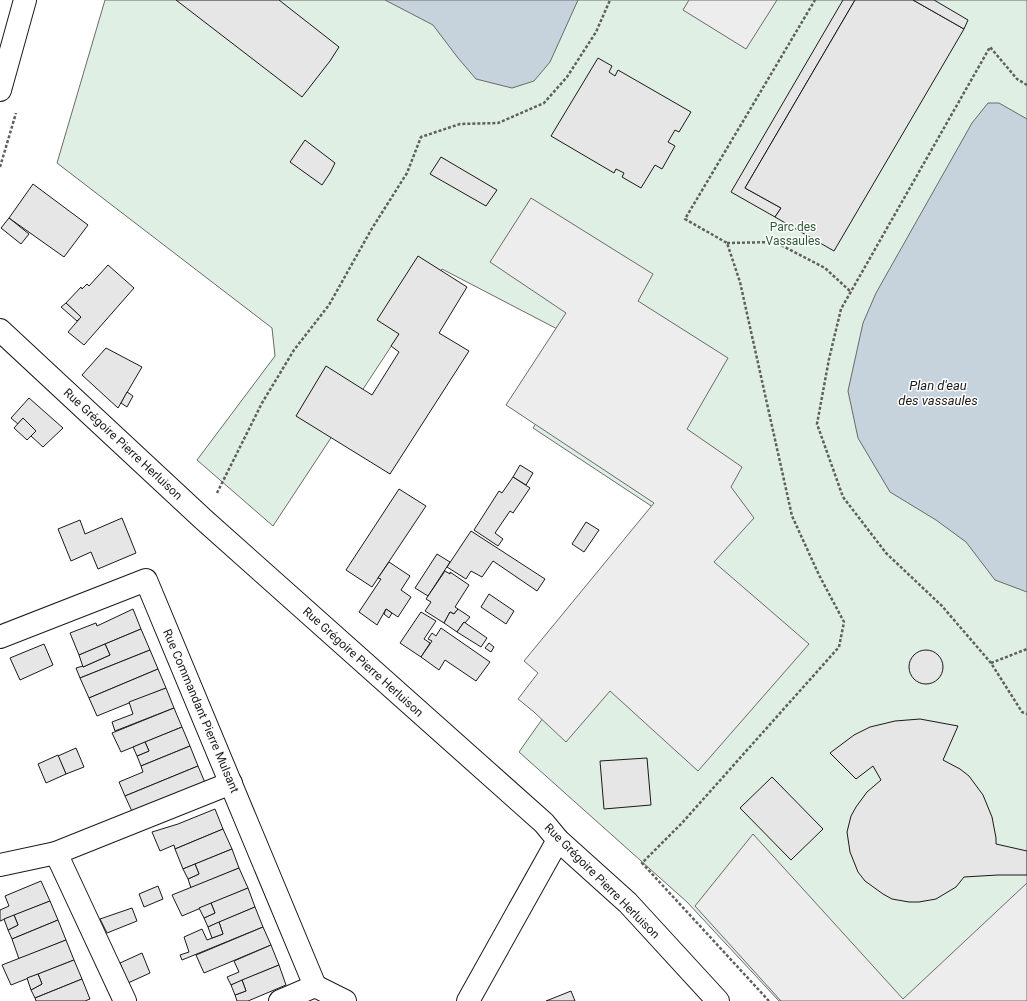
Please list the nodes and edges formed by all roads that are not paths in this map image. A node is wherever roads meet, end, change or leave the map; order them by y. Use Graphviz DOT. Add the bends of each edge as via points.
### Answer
graph roads {
  1 [pos="25,0"];
  2 [pos="0,90"];
  3 [pos="0,330"];
  4 [pos="0,637"];
  5 [pos="231,783"];
  6 [pos="558,840"];
  7 [pos="56,854"];
  8 [pos="0,865"];
  9 [pos="315,986"];
  10 [pos="125,1001"];
  11 [pos="280,1001"];
  12 [pos="344,1001"];
  13 [pos="468,1001"];
  14 [pos="718,1001"];
  1 -- 2 [label="street"];
  3 -- 6 [label="street, Rue Grégoire Pierre Herluison" via="203,519 538,818"];
  4 -- 5 [label="street, Rue Commandant Pierre Mulsant" via="146,580"];
  5 -- 7 [label="street"];
  5 -- 9 [label="street, Rue Commandant Pierre Mulsant"];
  6 -- 13 [label="street"];
  6 -- 14 [label="street, Rue Grégoire Pierre Herluison" via="628,903"];
  7 -- 8 [label="street"];
  7 -- 10 [label="street"];
  9 -- 11 [label="street"];
  9 -- 12 [label="street"];
}
